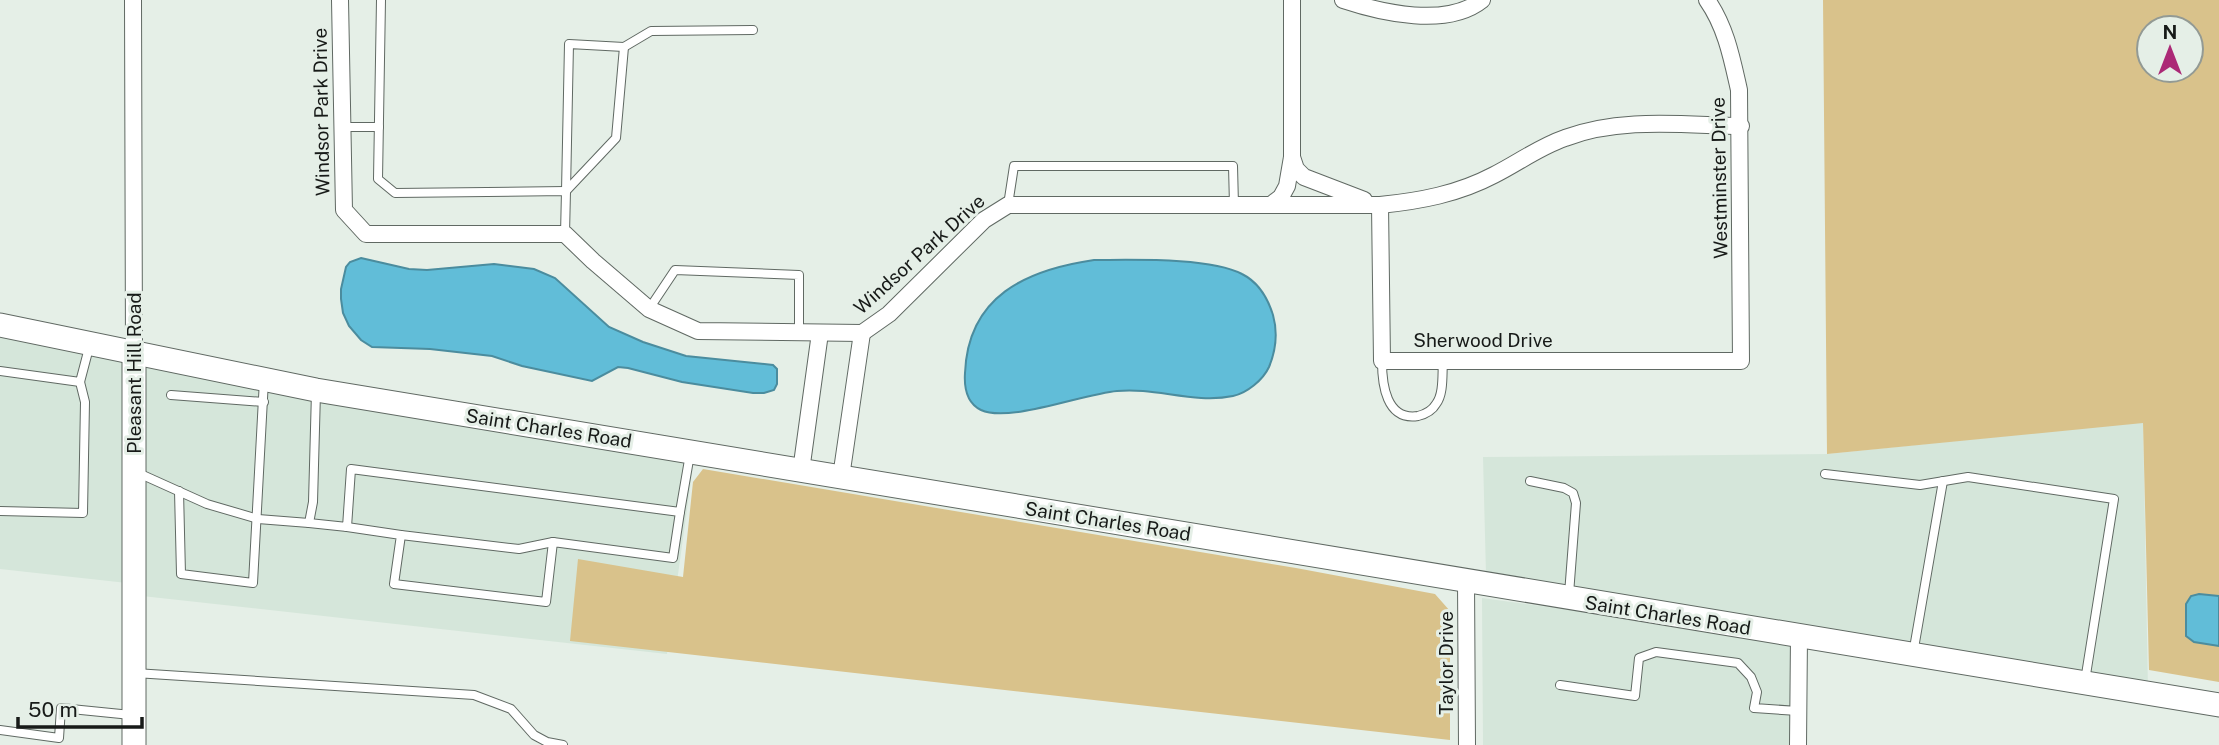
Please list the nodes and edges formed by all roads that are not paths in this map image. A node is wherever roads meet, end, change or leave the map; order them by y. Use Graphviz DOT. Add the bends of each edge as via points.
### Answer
graph roads {
  1 [pos="133,0"];
  2 [pos="340,0"];
  3 [pos="381,0"];
  4 [pos="1292,0"];
  5 [pos="1343,0"];
  6 [pos="1482,0"];
  7 [pos="1707,0"];
  8 [pos="753,30"];
  9 [pos="624,47"];
  10 [pos="1741,126"];
  11 [pos="342,127"];
  12 [pos="379,127"];
  13 [pos="1292,157"];
  14 [pos="566,191"];
  15 [pos="1272,204"];
  16 [pos="1008,205"];
  17 [pos="1234,205"];
  18 [pos="1380,205"];
  19 [pos="565,234"];
  20 [pos="649,309"];
  21 [pos="0,325"];
  22 [pos="799,333"];
  23 [pos="820,333"];
  24 [pos="862,333"];
  25 [pos="90,344"];
  26 [pos="134,354"];
  27 [pos="1382,361"];
  28 [pos="1443,361"];
  29 [pos="1741,361"];
  30 [pos="0,372"];
  31 [pos="80,382"];
  32 [pos="316,390"];
  33 [pos="264,391"];
  34 [pos="171,395"];
  35 [pos="690,452"];
  36 [pos="135,471"];
  37 [pos="801,471"];
  38 [pos="1825,474"];
  39 [pos="841,477"];
  40 [pos="1530,481"];
  41 [pos="1943,481"];
  42 [pos="180,491"];
  43 [pos="0,512"];
  44 [pos="680,512"];
  45 [pos="258,519"];
  46 [pos="309,523"];
  47 [pos="347,527"];
  48 [pos="401,536"];
  49 [pos="553,542"];
  50 [pos="1466,581"];
  51 [pos="1568,598"];
  52 [pos="1799,636"];
  53 [pos="1913,655"];
  54 [pos="134,673"];
  55 [pos="2084,684"];
  56 [pos="1560,685"];
  57 [pos="2219,705"];
  58 [pos="1798,711"];
  59 [pos="134,715"];
  60 [pos="0,730"];
  61 [pos="134,745"];
  62 [pos="563,745"];
  63 [pos="1467,745"];
  64 [pos="1798,745"];
  1 -- 26 [label="street, Pleasant Hill Road"];
  2 -- 11 [label="street, Windsor Park Drive"];
  3 -- 12 [label="lane"];
  4 -- 13 [label="street"];
  5 -- 6 [label="street" via="1395,14 1436,15"];
  7 -- 10 [label="street, Westminster Drive" via="1731,51"];
  8 -- 9 [label="lane" via="651,31"];
  9 -- 14 [label="lane" via="616,138"];
  9 -- 14 [label="lane" via="569,44"];
  10 -- 18 [label="street, Windsor Park Drive" via="1601,127 1537,149 1469,186 1435,197"];
  10 -- 29 [label="street, Westminster Drive"];
  11 -- 12 [label="lane"];
  11 -- 19 [label="street, Windsor Park Drive" via="344,210 366,234"];
  12 -- 14 [label="lane" via="378,179 395,193"];
  13 -- 15 [label="street" via="1287,186"];
  13 -- 18 [label="street" via="1304,177"];
  14 -- 19 [label="lane"];
  15 -- 17 [label="street, Windsor Park Drive"];
  15 -- 18 [label="street, Windsor Park Drive"];
  16 -- 17 [label="street, Windsor Park Drive"];
  16 -- 17 [label="lane" via="1014,166 1233,166"];
  16 -- 24 [label="street, Windsor Park Drive" via="984,220 889,314"];
  18 -- 27 [label="street"];
  19 -- 20 [label="street, Windsor Park Drive"];
  20 -- 22 [label="street, Windsor Park Drive" via="698,331"];
  20 -- 22 [label="lane" via="675,270 799,275"];
  21 -- 25 [label="street, Saint Charles Road"];
  22 -- 23 [label="street, Windsor Park Drive"];
  23 -- 24 [label="street, Windsor Park Drive"];
  23 -- 37 [label="street"];
  24 -- 39 [label="street"];
  25 -- 26 [label="street, Saint Charles Road"];
  25 -- 31 [label="lane"];
  26 -- 33 [label="street, Saint Charles Road"];
  26 -- 36 [label="street, Pleasant Hill Road"];
  27 -- 28 [label="street, Sherwood Drive"];
  27 -- 28 [label="lane" via="1383,386 1391,407 1409,416 1427,413 1436,405"];
  28 -- 29 [label="street, Sherwood Drive"];
  30 -- 31 [label="lane"];
  31 -- 43 [label="lane" via="85,402 83,513"];
  32 -- 33 [label="street, Saint Charles Road"];
  32 -- 35 [label="street, Saint Charles Road"];
  32 -- 46 [label="lane"];
  33 -- 34 [label="lane"];
  33 -- 45 [label="lane"];
  35 -- 37 [label="street, Saint Charles Road"];
  35 -- 44 [label="lane"];
  36 -- 42 [label="lane"];
  36 -- 54 [label="street, Pleasant Hill Road"];
  37 -- 39 [label="street, Saint Charles Road"];
  38 -- 41 [label="lane" via="1920,485"];
  39 -- 50 [label="street, Saint Charles Road"];
  40 -- 51 [label="lane" via="1573,493"];
  41 -- 53 [label="lane"];
  41 -- 55 [label="lane" via="1968,477 2114,499"];
  42 -- 45 [label="lane"];
  42 -- 45 [label="lane" via="181,575 253,583"];
  44 -- 47 [label="lane" via="351,469"];
  44 -- 49 [label="lane" via="673,558"];
  45 -- 46 [label="lane"];
  46 -- 47 [label="lane"];
  47 -- 48 [label="lane"];
  48 -- 49 [label="lane" via="519,549"];
  48 -- 49 [label="lane" via="394,584 545,602"];
  50 -- 51 [label="street, Saint Charles Road"];
  50 -- 63 [label="street, Taylor Drive"];
  51 -- 52 [label="street, Saint Charles Road"];
  52 -- 53 [label="street, Saint Charles Road"];
  52 -- 58 [label="street"];
  53 -- 55 [label="street, Saint Charles Road"];
  54 -- 59 [label="street, Pleasant Hill Road"];
  54 -- 62 [label="lane" via="474,695 511,709 534,735"];
  55 -- 57 [label="street, Saint Charles Road"];
  56 -- 58 [label="lane" via="1634,696 1639,658 1656,652 1738,663 1754,684 1754,708"];
  58 -- 64 [label="street"];
  59 -- 60 [label="lane" via="61,708 59,738"];
  59 -- 61 [label="street, Pleasant Hill Road"];
}
